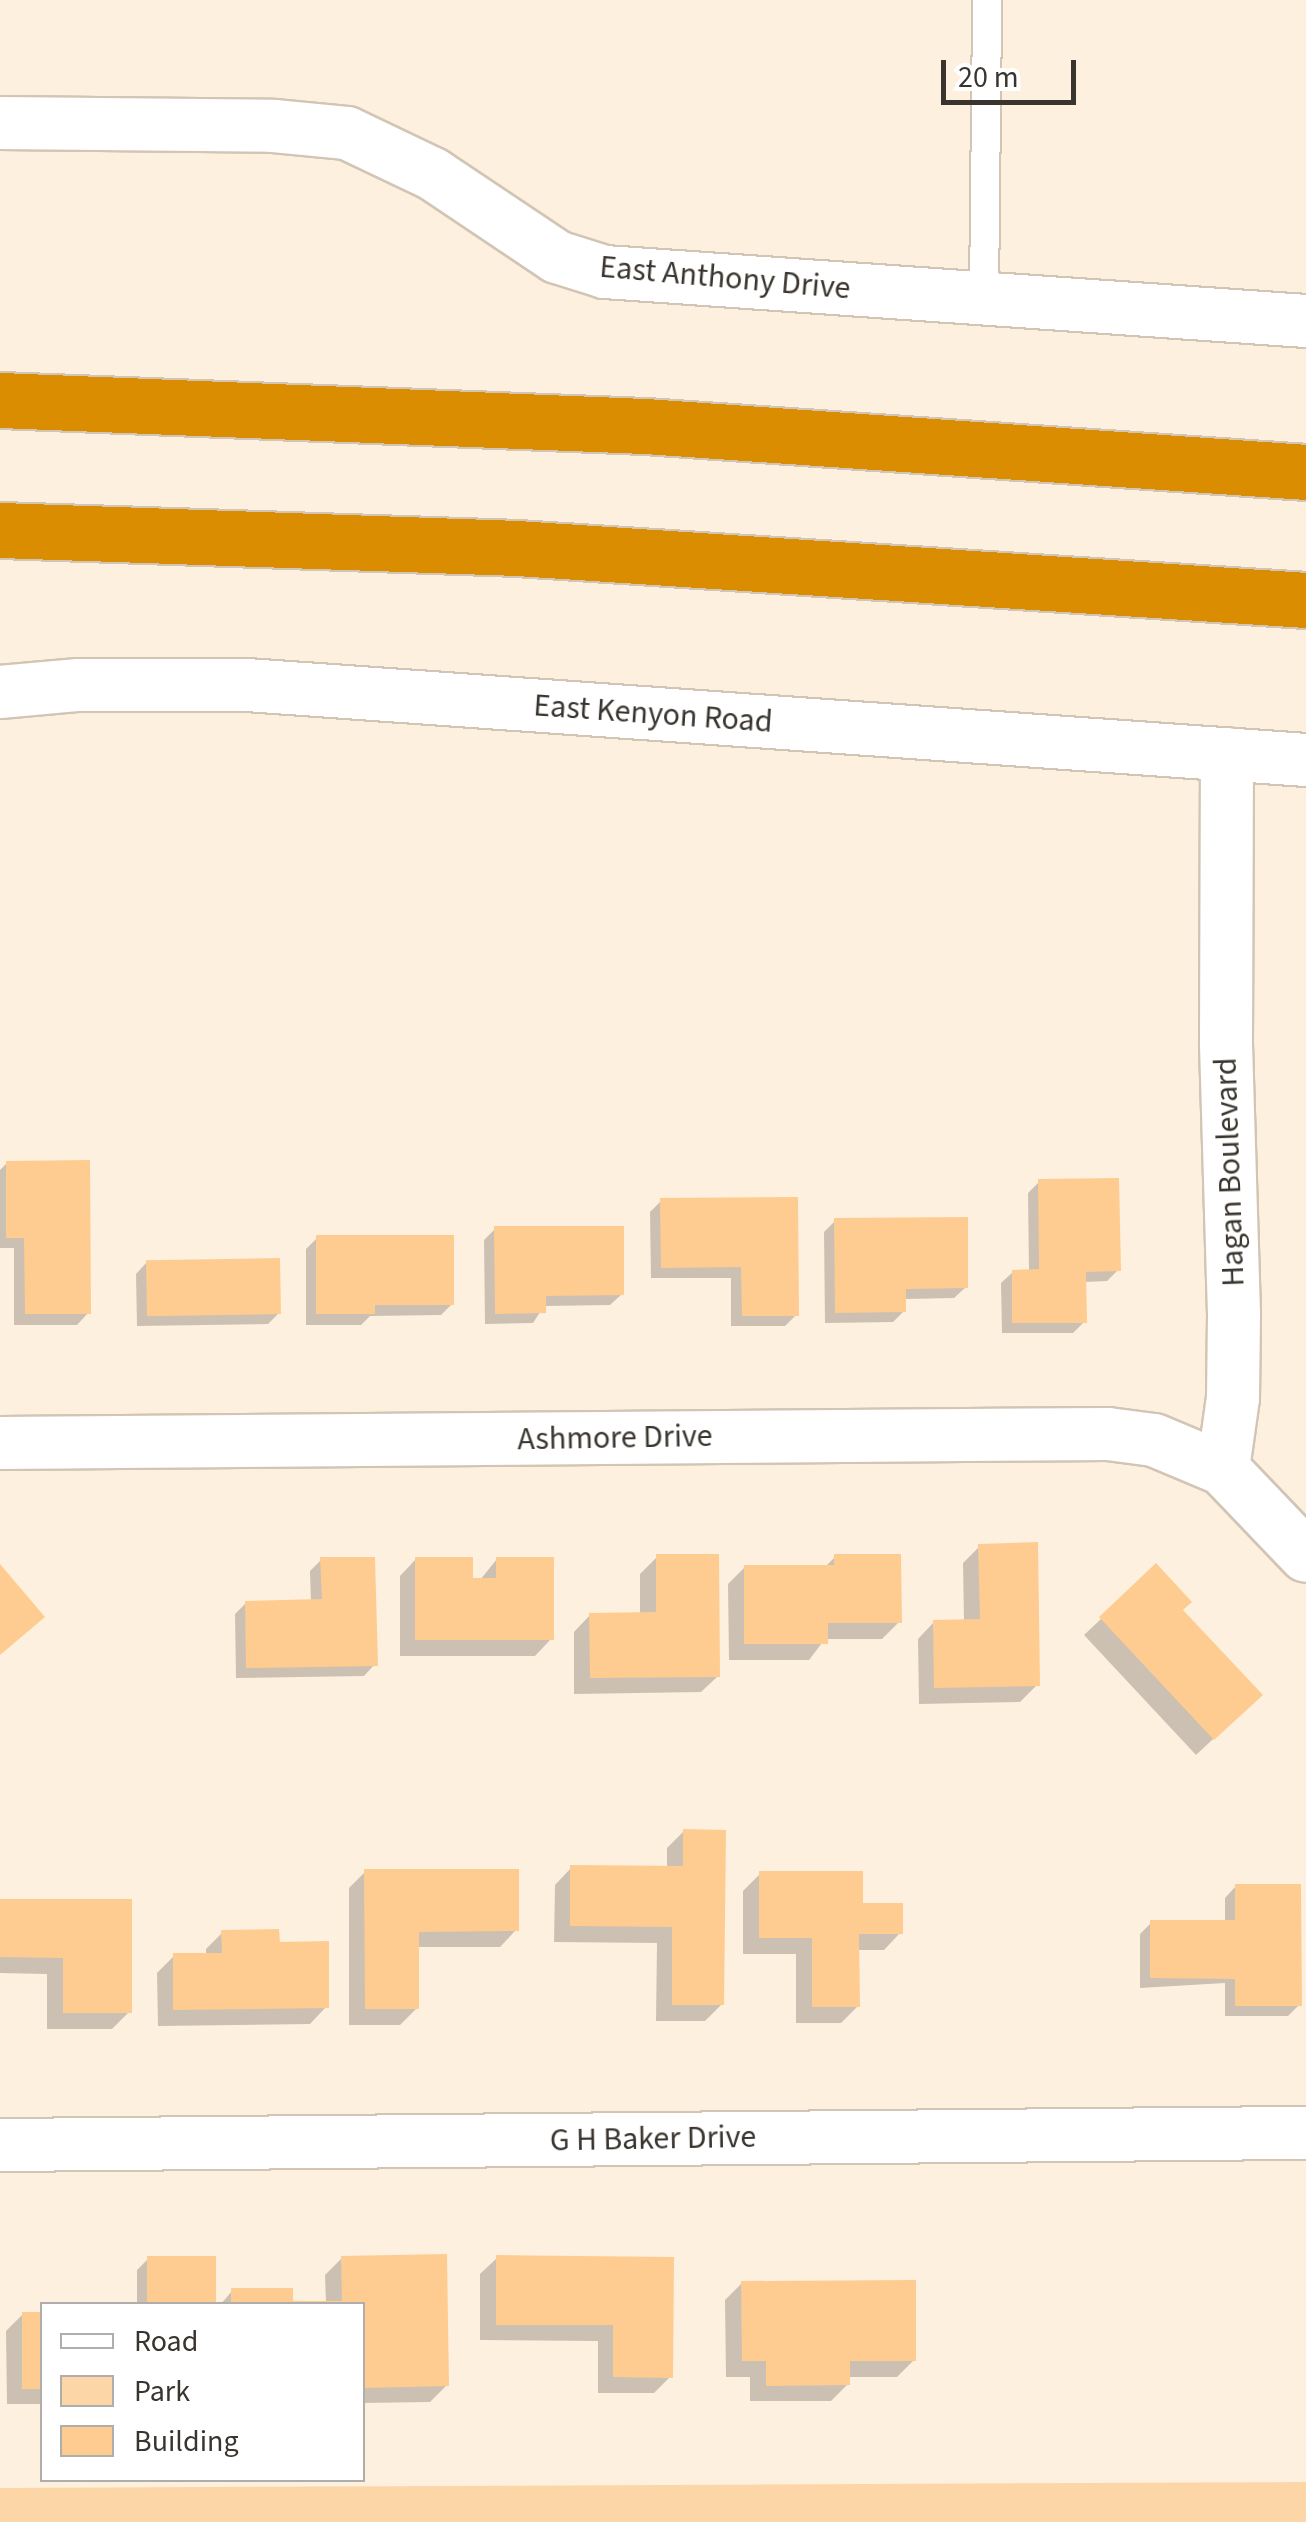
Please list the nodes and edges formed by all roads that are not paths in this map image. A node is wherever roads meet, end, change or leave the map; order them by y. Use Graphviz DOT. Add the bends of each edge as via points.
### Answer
graph roads {
  1 [pos="988,0"];
  2 [pos="0,123"];
  3 [pos="984,298"];
  4 [pos="1306,320"];
  5 [pos="0,400"];
  6 [pos="1306,472"];
  7 [pos="0,530"];
  8 [pos="1306,600"];
  9 [pos="0,692"];
  10 [pos="1228,754"];
  11 [pos="1306,760"];
  12 [pos="0,1443"];
  13 [pos="1223,1470"];
  14 [pos="1306,1556"];
  15 [pos="1306,2133"];
  16 [pos="0,2145"];
  1 -- 3 [label="lane"];
  2 -- 3 [label="street, East Anthony Drive" via="347,133 432,174 557,257 605,272"];
  3 -- 4 [label="street, East Anthony Drive"];
  5 -- 6 [label="highway" via="646,426"];
  7 -- 8 [label="highway" via="537,549"];
  9 -- 10 [label="street, East Kenyon Road" via="246,685"];
  10 -- 11 [label="street, East Kenyon Road"];
  10 -- 13 [label="street, Hagan Boulevard" via="1234,1314"];
  12 -- 13 [label="street, Ashmore Drive" via="1108,1434 1154,1440"];
  13 -- 14 [label="street"];
  15 -- 16 [label="street, G H Baker Drive"];
}
